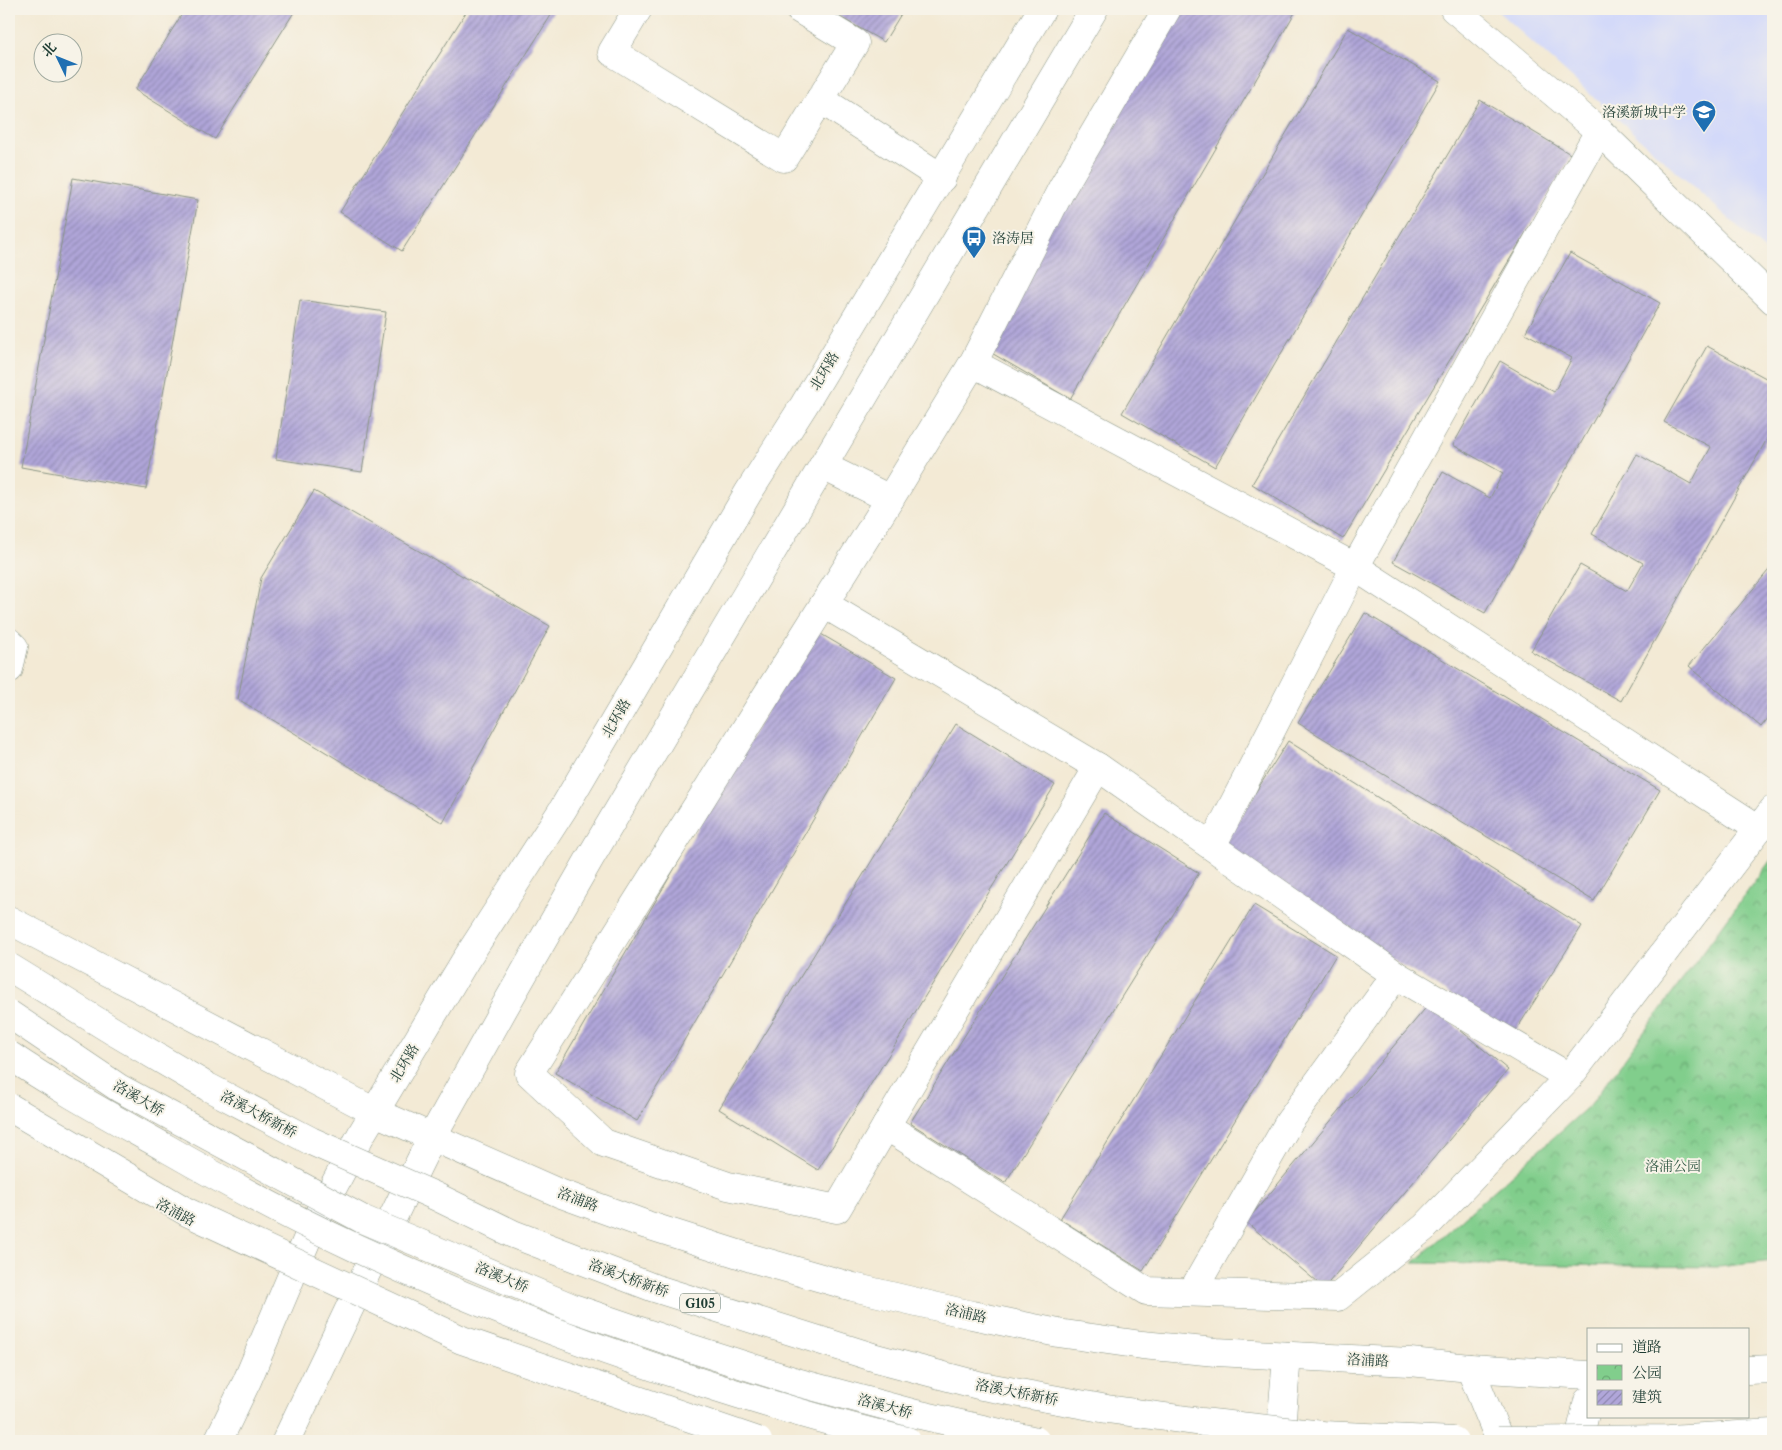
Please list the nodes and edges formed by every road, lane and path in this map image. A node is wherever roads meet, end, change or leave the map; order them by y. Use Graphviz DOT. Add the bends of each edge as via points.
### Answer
graph roads {
  1 [pos="638,9"];
  2 [pos="799,9"];
  3 [pos="1042,9"];
  4 [pos="1094,9"];
  5 [pos="1167,9"];
  6 [pos="1454,9"];
  7 [pos="820,99"];
  8 [pos="1599,132"];
  9 [pos="942,178"];
  10 [pos="1773,300"];
  11 [pos="974,363"];
  12 [pos="823,466"];
  13 [pos="890,499"];
  14 [pos="1355,567"];
  15 [pos="824,604"];
  16 [pos="9,642"];
  17 [pos="9,669"];
  18 [pos="1098,767"];
  19 [pos="1766,819"];
  20 [pos="1212,846"];
  21 [pos="9,920"];
  22 [pos="9,967"];
  23 [pos="1396,975"];
  24 [pos="9,1014"];
  25 [pos="9,1055"];
  26 [pos="1569,1077"];
  27 [pos="9,1107"];
  28 [pos="375,1112"];
  29 [pos="9,1118"];
  30 [pos="886,1126"];
  31 [pos="432,1136"];
  32 [pos="294,1270"];
  33 [pos="1192,1292"];
  34 [pos="354,1299"];
  35 [pos="1287,1356"];
  36 [pos="1470,1368"];
  37 [pos="1773,1369"];
  38 [pos="1750,1370"];
  39 [pos="1587,1375"];
  40 [pos="1587,1405"];
  41 [pos="1773,1433"];
  42 [pos="218,1441"];
  43 [pos="286,1441"];
  44 [pos="741,1441"];
  45 [pos="758,1441"];
  46 [pos="907,1441"];
  47 [pos="1036,1441"];
  48 [pos="1280,1441"];
  49 [pos="1454,1441"];
  50 [pos="1499,1441"];
  51 [pos="1580,1441"];
  1 -- 7 [label="main road" via="612,52 784,158"];
  2 -- 7 [label="main road" via="855,43"];
  3 -- 9 [label="main road, 北环路"];
  4 -- 12 [label="main road"];
  5 -- 11 [label="main road" via="1062,188"];
  6 -- 8 [label="main road"];
  7 -- 9 [label="main road"];
  8 -- 10 [label="main road"];
  8 -- 14 [label="main road"];
  9 -- 28 [label="main road, 北环路" via="748,492 563,809 465,961"];
  11 -- 13 [label="main road"];
  11 -- 14 [label="main road"];
  12 -- 13 [label="main road"];
  12 -- 31 [label="main road" via="585,867"];
  13 -- 15 [label="main road"];
  14 -- 19 [label="main road"];
  14 -- 20 [label="main road"];
  15 -- 18 [label="main road"];
  15 -- 30 [label="main road" via="529,1073 604,1143 728,1186 837,1209"];
  16 -- 17 [label="main road" via="14,647"];
  18 -- 20 [label="main road"];
  18 -- 30 [label="main road"];
  19 -- 26 [label="main road"];
  20 -- 23 [label="main road"];
  21 -- 28 [label="main road, 洛浦路"];
  22 -- 49 [label="main road, 洛溪大桥新桥 / G105, bridge" via="208,1087 311,1141 513,1234 654,1288 876,1358 992,1387 1107,1409 1323,1435"];
  23 -- 26 [label="main road"];
  23 -- 33 [label="main road" via="1289,1122"];
  24 -- 47 [label="main road, 洛溪大桥, bridge" via="120,1088 362,1219 573,1308 800,1383"];
  25 -- 46 [label="main road, 洛溪大桥, bridge" via="214,1175 353,1247 478,1302 681,1376 794,1412"];
  26 -- 33 [label="main road" via="1426,1227 1338,1297"];
  27 -- 45 [label="main road, bridge" via="188,1212 462,1340"];
  28 -- 31 [label="main road, 洛浦路"];
  28 -- 32 [label="main road, 北环路" via="314,1223"];
  29 -- 32 [label="main road, 洛浦路" via="227,1239"];
  30 -- 33 [label="main road" via="1146,1290"];
  31 -- 34 [label="main road"];
  31 -- 35 [label="main road, 洛浦路" via="559,1193 647,1225 853,1287 1058,1333 1142,1345"];
  32 -- 34 [label="main road, 洛浦路"];
  32 -- 42 [label="main road, 北环路"];
  34 -- 43 [label="main road"];
  34 -- 44 [label="main road, 洛浦路" via="462,1347"];
  35 -- 36 [label="main road, 洛浦路"];
  35 -- 48 [label="main road"];
  36 -- 39 [label="main road, 洛浦路"];
  36 -- 50 [label="main road"];
  37 -- 38 [label="main road"];
  40 -- 51 [label="main road"];
  41 -- 50 [label="main road, bridge" via="1670,1440"];
}
